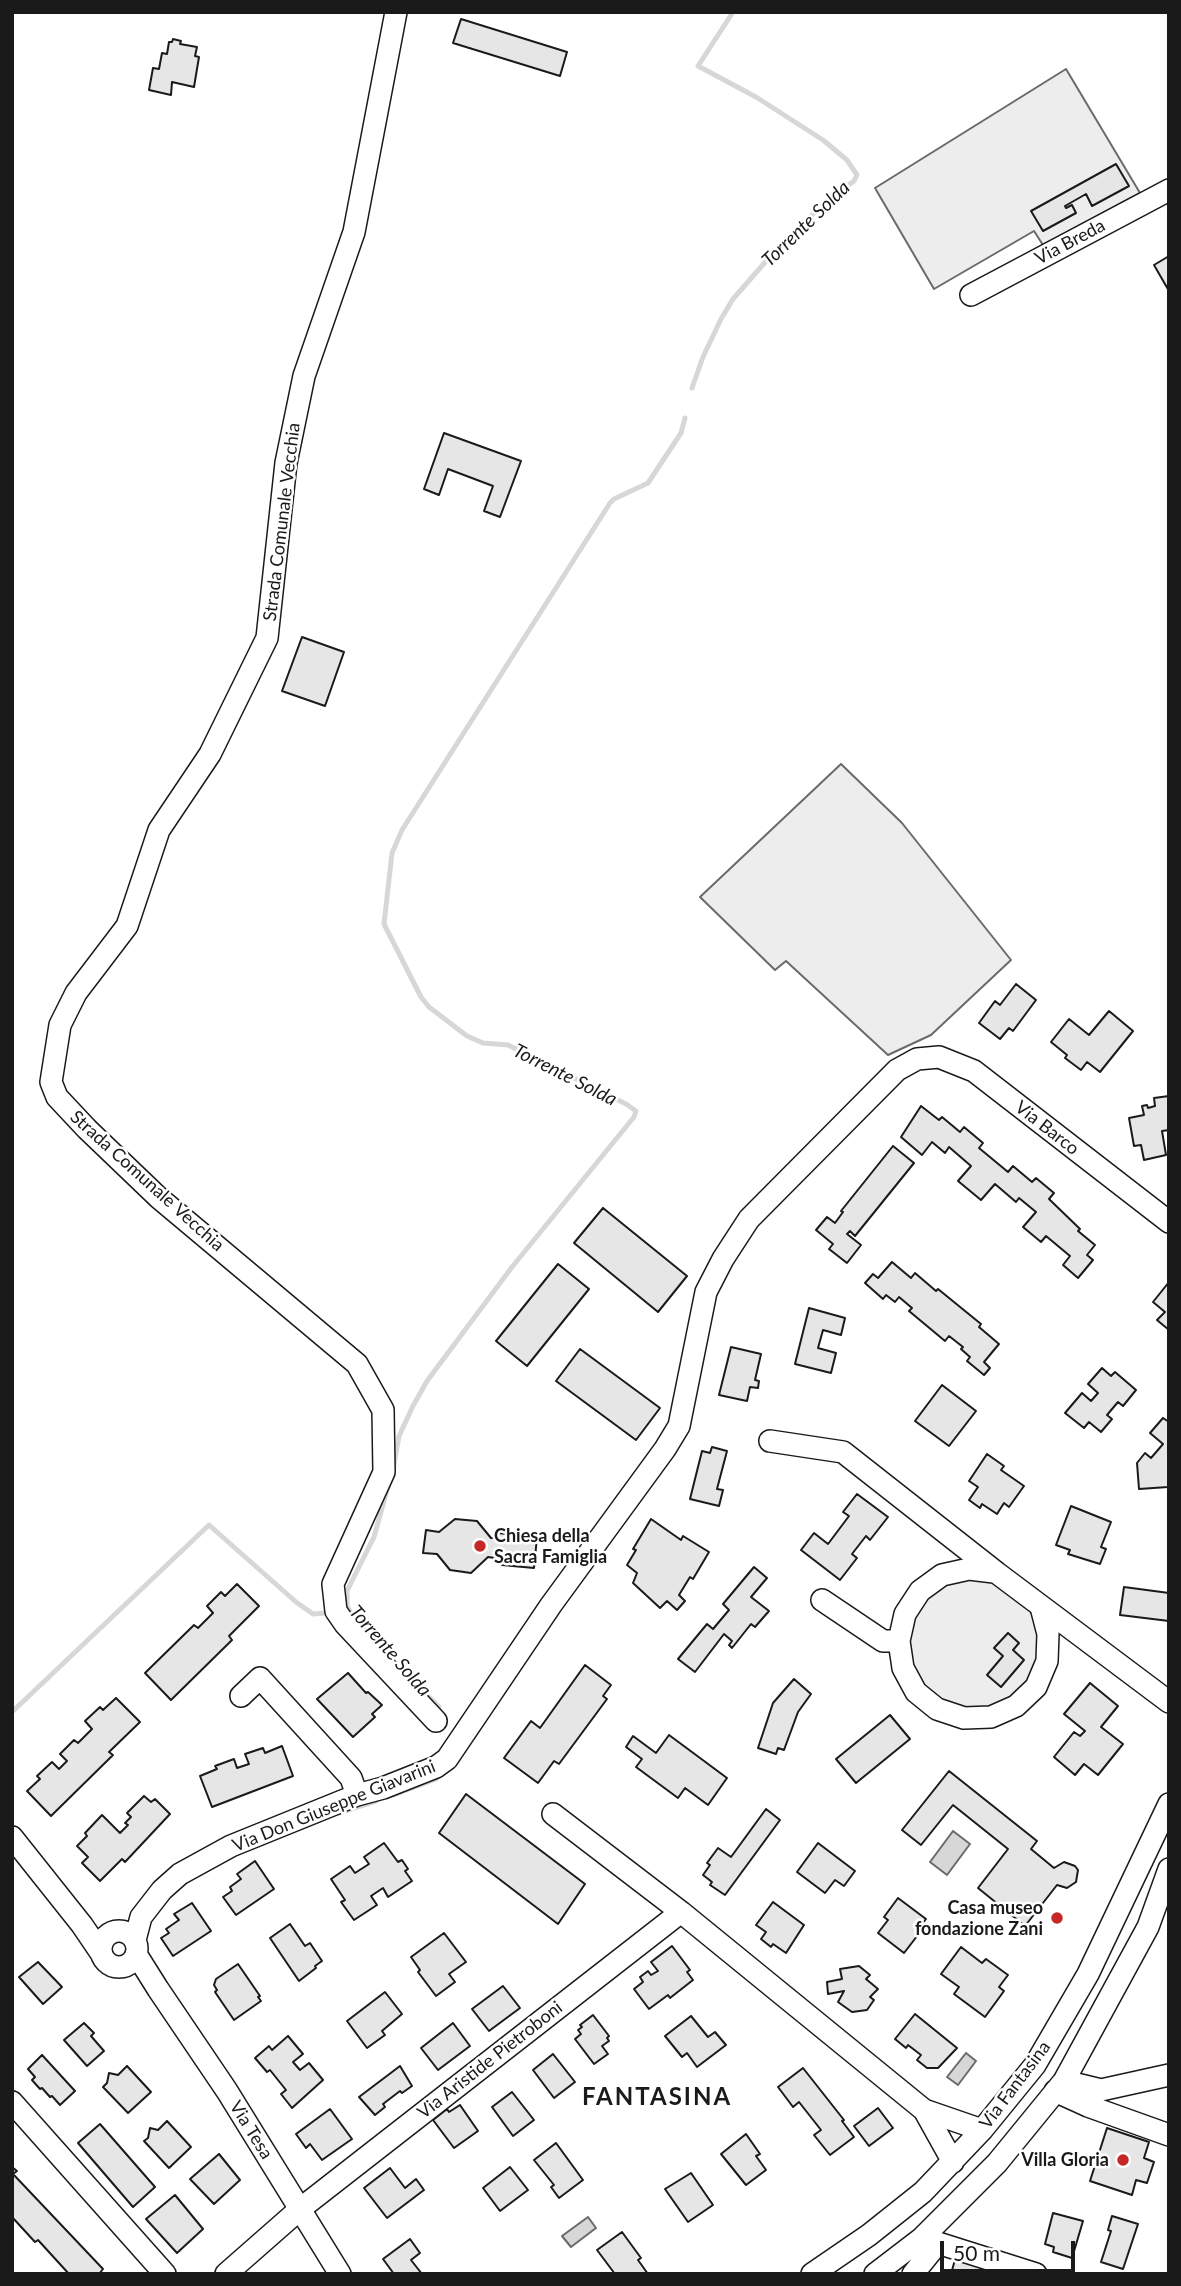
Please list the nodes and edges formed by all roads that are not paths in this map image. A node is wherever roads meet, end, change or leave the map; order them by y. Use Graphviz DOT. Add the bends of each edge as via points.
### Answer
graph roads {
  1 [pos="396,12"];
  2 [pos="1169,190"];
  3 [pos="971,295"];
  4 [pos="917,1059"];
  5 [pos="1169,1222"];
  6 [pos="770,1441"];
  7 [pos="996,1573"];
  8 [pos="822,1600"];
  9 [pos="1041,1606"];
  10 [pos="899,1641"];
  11 [pos="241,1696"];
  12 [pos="1169,1702"];
  13 [pos="436,1721"];
  14 [pos="357,1795"];
  15 [pos="1169,1804"];
  16 [pos="553,1814"];
  17 [pos="12,1837"];
  18 [pos="1169,1869"];
  19 [pos="1169,1901"];
  20 [pos="681,1912"];
  21 [pos="1148,1927"];
  22 [pos="120,1946"];
  23 [pos="1169,2075"];
  24 [pos="1060,2086"];
  25 [pos="12,2102"];
  26 [pos="924,2110"];
  27 [pos="982,2130"];
  28 [pos="1169,2135"];
  29 [pos="953,2162"];
  30 [pos="300,2209"];
  31 [pos="930,2241"];
  32 [pos="165,2274"];
  33 [pos="226,2274"];
  34 [pos="340,2274"];
  35 [pos="812,2274"];
  36 [pos="875,2274"];
  37 [pos="914,2274"];
  38 [pos="1036,2274"];
  1 -- 13 [label="street, Strada Comunale Vecchia" via="354,232 304,376 291,438 267,638 210,754 159,830 127,926 76,993 60,1025 51,1082 57,1097 159,1198 358,1364 383,1410 384,1472 333,1584 336,1611"];
  2 -- 3 [label="street, Via Breda"];
  4 -- 5 [label="street, Via Barco" via="940,1057 974,1071"];
  4 -- 14 [label="street, Via Don Giuseppe Giavarini" via="897,1070 749,1219 706,1292 679,1426 447,1759 436,1768"];
  6 -- 7 [label="street" via="843,1452"];
  7 -- 9 [label="street"];
  7 -- 10 [label="street" via="969,1569 942,1575 920,1591 905,1614"];
  8 -- 10 [label="street" via="883,1641"];
  9 -- 10 [label="street" via="1048,1634 1047,1661 1036,1687 1016,1706 991,1717 951,1714 916,1692 903,1668"];
  9 -- 12 [label="street"];
  11 -- 14 [label="street" via="260,1678 351,1778"];
  14 -- 22 [label="street, Via Don Giuseppe Giavarini" via="231,1846 180,1874 162,1890"];
  15 -- 27 [label="street, Via Fantasina" via="1081,1985 1035,2065"];
  16 -- 20 [label="street"];
  17 -- 22 [label="street, Via Tesa" via="82,1925"];
  18 -- 21 [label="street, Via Fantasina"];
  19 -- 21 [label="street, Via Fantasina"];
  20 -- 26 [label="street"];
  20 -- 30 [label="street, Via Aristide Pietroboni"];
  21 -- 24 [label="street, Via Fantasina"];
  22 -- 30 [label="street, Via Tesa" via="158,1989"];
  23 -- 24 [label="street" via="1101,2090"];
  24 -- 28 [label="street" via="1088,2106"];
  24 -- 31 [label="street, Via Fantasina"];
  25 -- 32 [label="street"];
  26 -- 27 [label="street"];
  26 -- 29 [label="street"];
  27 -- 29 [label="street, Via Fantasina"];
  29 -- 35 [label="street, Via Fantasina" via="869,2235"];
  30 -- 33 [label="street, Via Aristide Pietroboni"];
  30 -- 34 [label="street, Via Tesa"];
  31 -- 36 [label="street"];
  31 -- 37 [label="street"];
  31 -- 38 [label="street"];
}
